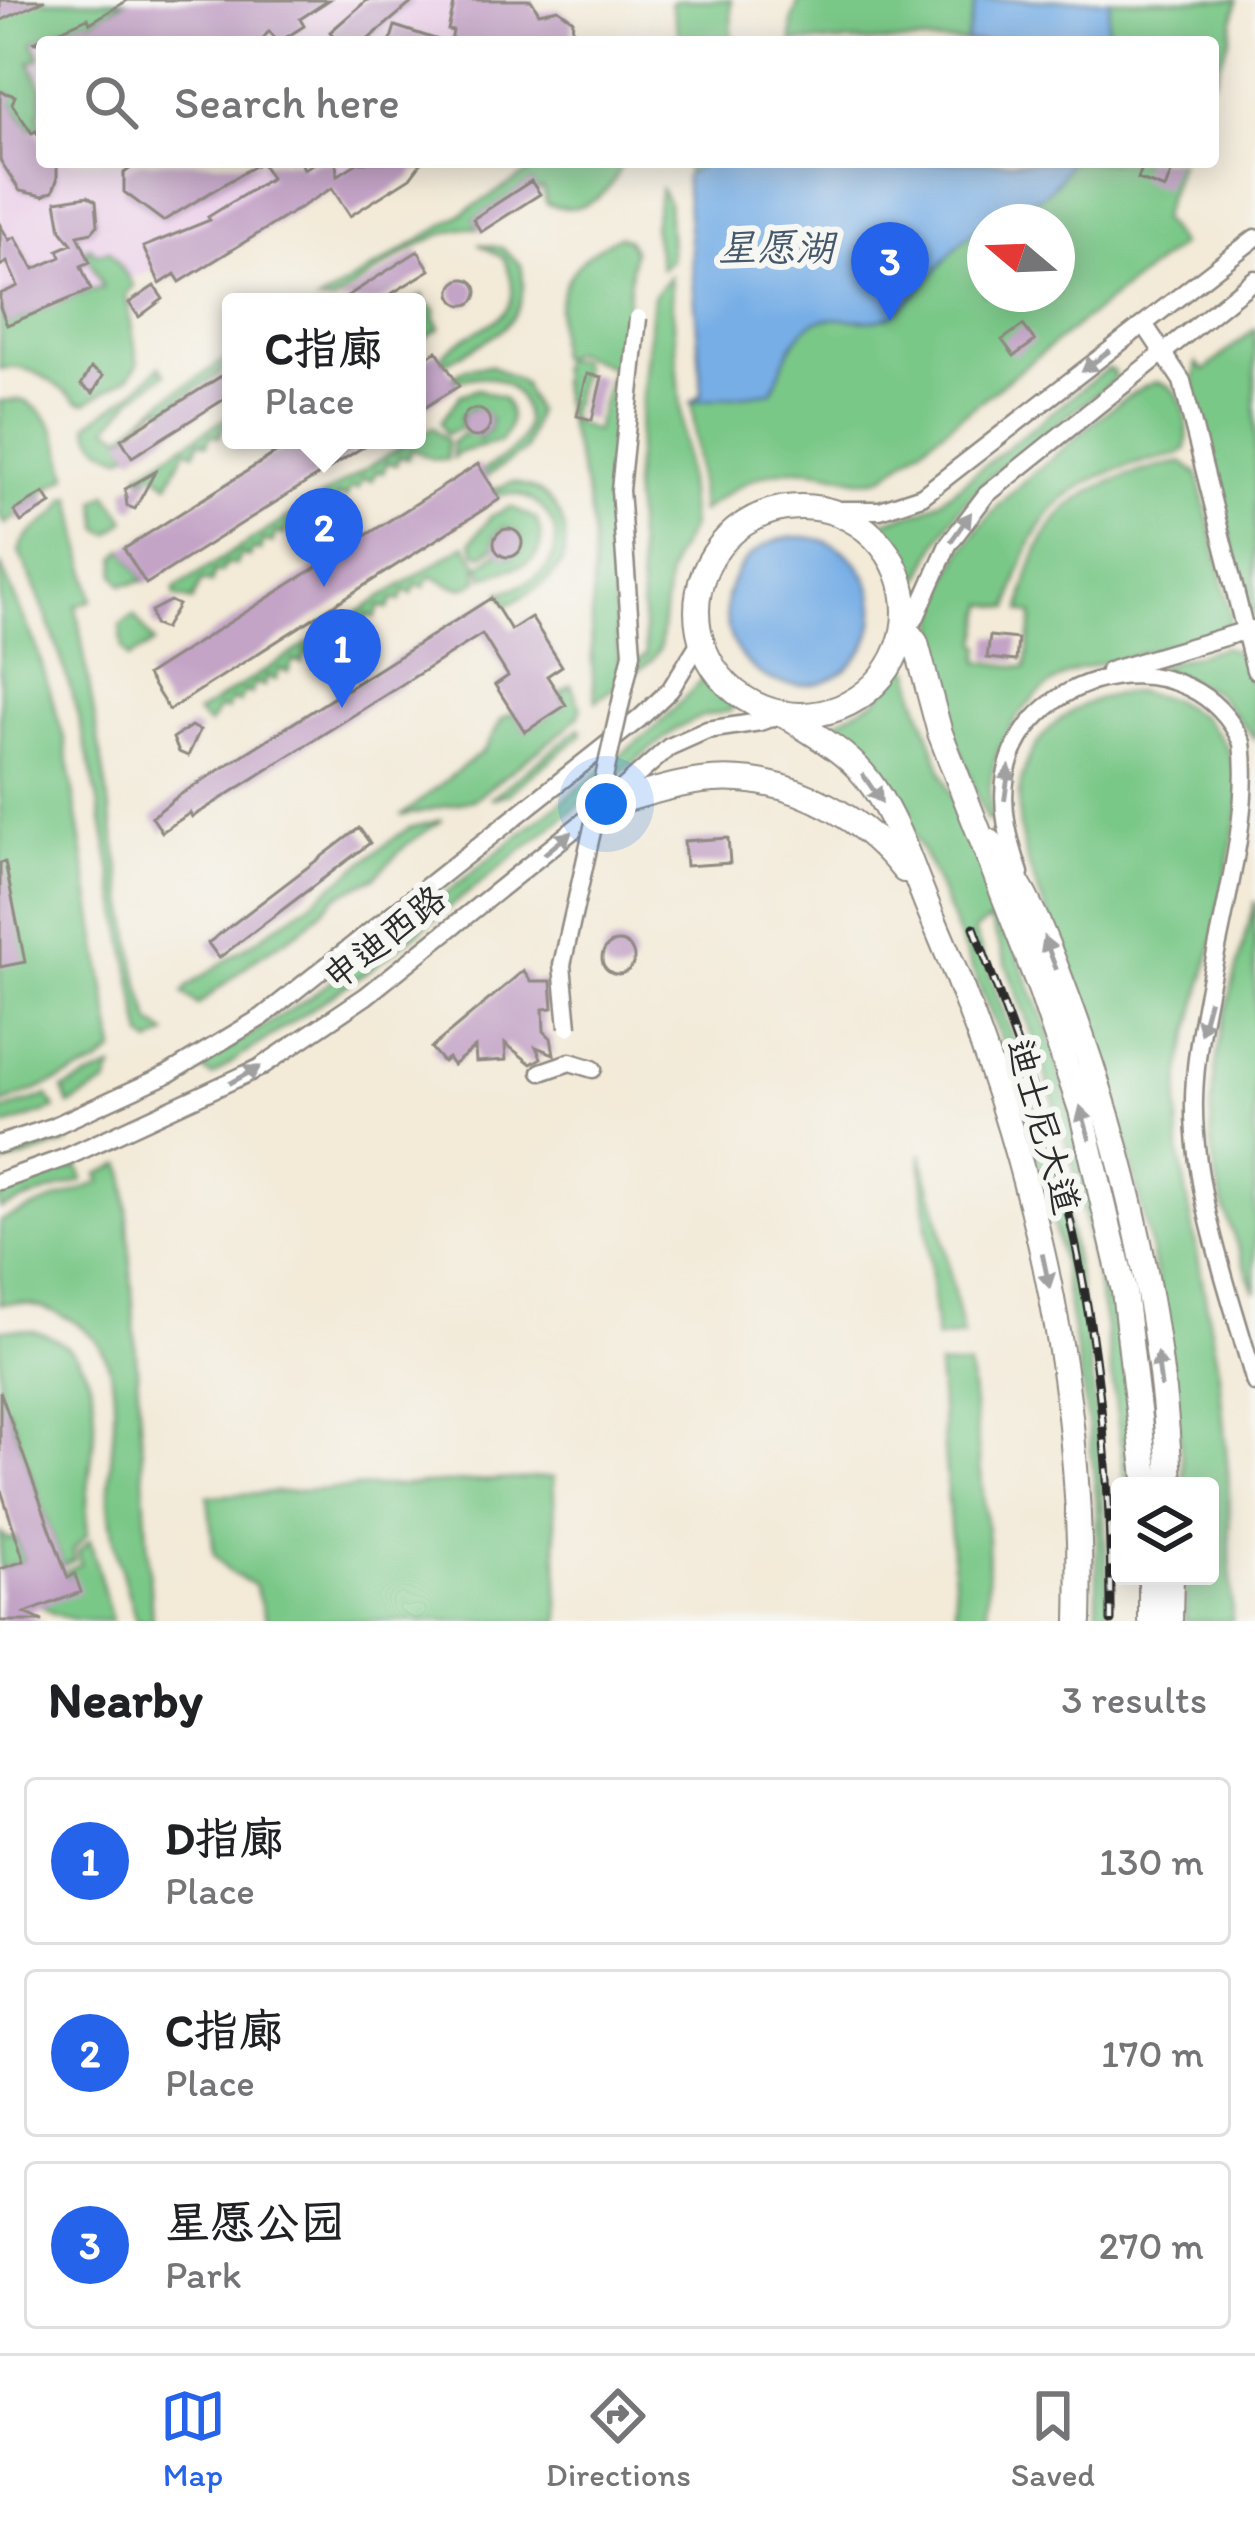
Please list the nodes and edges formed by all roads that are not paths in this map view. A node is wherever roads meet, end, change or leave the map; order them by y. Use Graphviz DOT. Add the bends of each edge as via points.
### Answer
graph roads {
  1 [pos="1255,238"];
  2 [pos="1255,279"];
  3 [pos="638,318"];
  4 [pos="1144,324"];
  5 [pos="1164,351"];
  6 [pos="830,510"];
  7 [pos="904,627"];
  8 [pos="1250,630"];
  9 [pos="701,640"];
  10 [pos="1255,670"];
  11 [pos="1076,686"];
  12 [pos="783,714"];
  13 [pos="603,806"];
  14 [pos="975,823"];
  15 [pos="1255,824"];
  16 [pos="1240,890"];
  17 [pos="923,895"];
  18 [pos="1028,896"];
  19 [pos="570,1062"];
  20 [pos="593,1069"];
  21 [pos="541,1072"];
  22 [pos="0,1144"];
  23 [pos="0,1181"];
  24 [pos="1255,1383"];
  25 [pos="1147,1477"];
  26 [pos="1169,1477"];
  27 [pos="1151,1585"];
  28 [pos="1171,1585"];
  29 [pos="1076,1621"];
  30 [pos="1151,1621"];
  31 [pos="1170,1621"];
  1 -- 4 [label="street"];
  2 -- 5 [label="street"];
  3 -- 19 [label="street, bridge" via="620,490 632,653 562,965"];
  4 -- 5 [label="street"];
  4 -- 6 [label="street, one-way" via="922,496 880,510"];
  7 -- 5 [label="street, one-way" via="916,619 948,544 986,495"];
  5 -- 8 [label="street" via="1182,381"];
  6 -- 7 [label="highway" via="854,520 889,554"];
  6 -- 9 [label="highway" via="771,511 721,544 697,600"];
  7 -- 12 [label="highway" via="894,658 848,704"];
  7 -- 14 [label="highway, 迪士尼大道"];
  8 -- 10 [label="street"];
  8 -- 11 [label="street"];
  9 -- 12 [label="highway" via="725,683"];
  9 -- 22 [label="street, 申迪西路" via="670,690 639,718 262,1018 124,1094"];
  11 -- 16 [label="street" via="1105,676 1156,677 1227,720 1254,782"];
  18 -- 11 [label="street, one-way" via="1006,821 1006,775 1027,727"];
  12 -- 13 [label="street, 申迪西路" via="689,736"];
  12 -- 17 [label="highway, 迪士尼大道, one-way" via="835,746 874,788"];
  13 -- 17 [label="highway" via="703,780 781,786 865,830"];
  23 -- 13 [label="street, 申迪西路, one-way" via="172,1111 274,1058 366,996"];
  14 -- 18 [label="highway, 迪士尼大道"];
  25 -- 14 [label="highway, 迪士尼大道, one-way" via="1127,1311 1098,1168 1062,1049"];
  15 -- 16 [label="street"];
  16 -- 24 [label="street, one-way" via="1196,1060 1194,1131"];
  17 -- 29 [label="highway, 迪士尼大道, one-way" via="985,1047 1022,1166 1060,1352 1078,1537"];
  26 -- 18 [label="highway, 迪士尼大道, one-way" via="1156,1349 1119,1163"];
  19 -- 20 [label="street"];
  19 -- 21 [label="street"];
  27 -- 30 [label="highway"];
  28 -- 31 [label="highway"];
}
